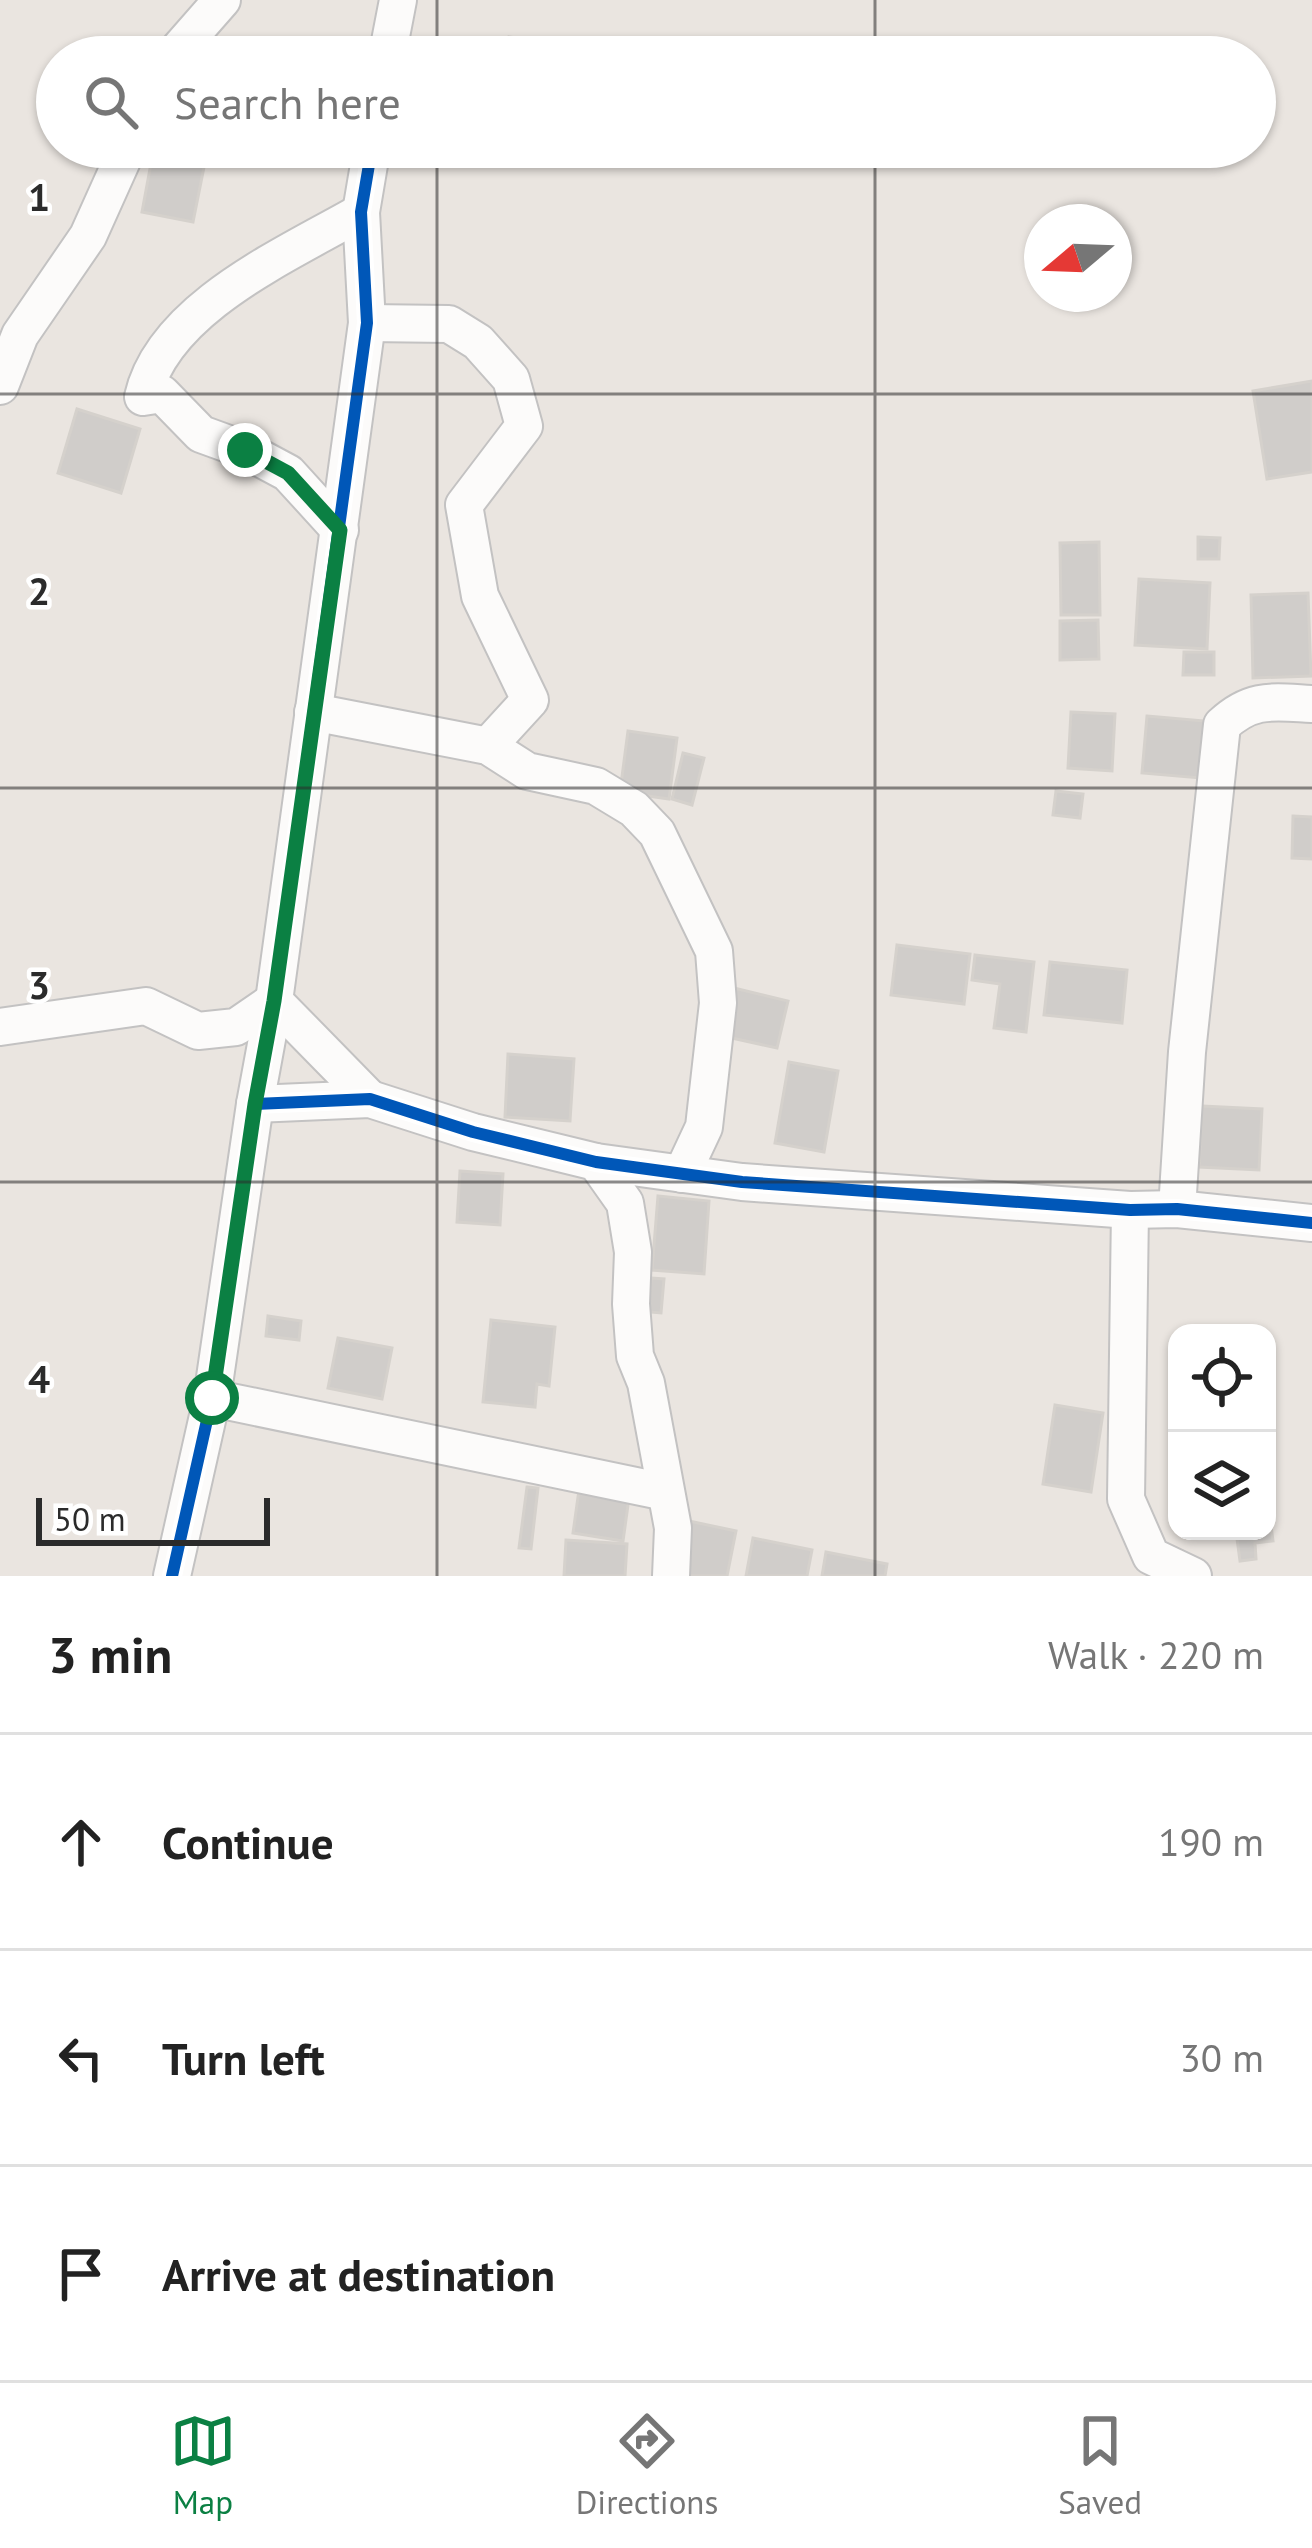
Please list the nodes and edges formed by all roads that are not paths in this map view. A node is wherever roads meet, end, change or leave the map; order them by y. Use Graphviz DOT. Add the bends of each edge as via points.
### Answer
graph roads {
  1 [pos="222,0"];
  2 [pos="387,5"];
  3 [pos="190,36"];
  4 [pos="387,36"];
  5 [pos="119,168"];
  6 [pos="369,168"];
  7 [pos="362,212"];
  8 [pos="367,323"];
  9 [pos="10,331"];
  10 [pos="0,386"];
  11 [pos="340,530"];
  12 [pos="1312,704"];
  13 [pos="313,712"];
  14 [pos="488,746"];
  15 [pos="274,1001"];
  16 [pos="0,1028"];
  17 [pos="370,1099"];
  18 [pos="255,1104"];
  19 [pos="596,1162"];
  20 [pos="682,1174"];
  21 [pos="1177,1209"];
  22 [pos="1130,1210"];
  23 [pos="1312,1223"];
  24 [pos="212,1398"];
  25 [pos="665,1492"];
  26 [pos="172,1576"];
  27 [pos="671,1576"];
  28 [pos="1192,1576"];
  1 -- 3 [label="street"];
  2 -- 4 [label="street"];
  5 -- 9 [label="street" via="88,236"];
  6 -- 7 [label="street"];
  7 -- 8 [label="street"];
  7 -- 11 [label="street" via="214,296 148,370 142,397 162,394 201,434 288,473"];
  8 -- 11 [label="street"];
  8 -- 14 [label="street" via="449,325 478,342 511,380 524,426 464,505 480,596 530,700"];
  9 -- 10 [label="street"];
  11 -- 13 [label="street"];
  12 -- 21 [label="street" via="1242,706 1222,724"];
  13 -- 14 [label="street"];
  13 -- 15 [label="street"];
  14 -- 20 [label="street" via="527,771 596,786 634,809 657,833 714,951 718,1003 704,1126"];
  15 -- 16 [label="street" via="236,1028 198,1031 146,1006"];
  15 -- 17 [label="street"];
  15 -- 18 [label="street"];
  17 -- 18 [label="street"];
  17 -- 19 [label="street"];
  18 -- 24 [label="street"];
  19 -- 20 [label="street"];
  19 -- 25 [label="street" via="625,1203 635,1356"];
  20 -- 22 [label="street"];
  21 -- 22 [label="street"];
  21 -- 23 [label="street"];
  22 -- 28 [label="street" via="1126,1498 1151,1556"];
  24 -- 25 [label="street"];
  24 -- 26 [label="street"];
  25 -- 27 [label="street"];
}
